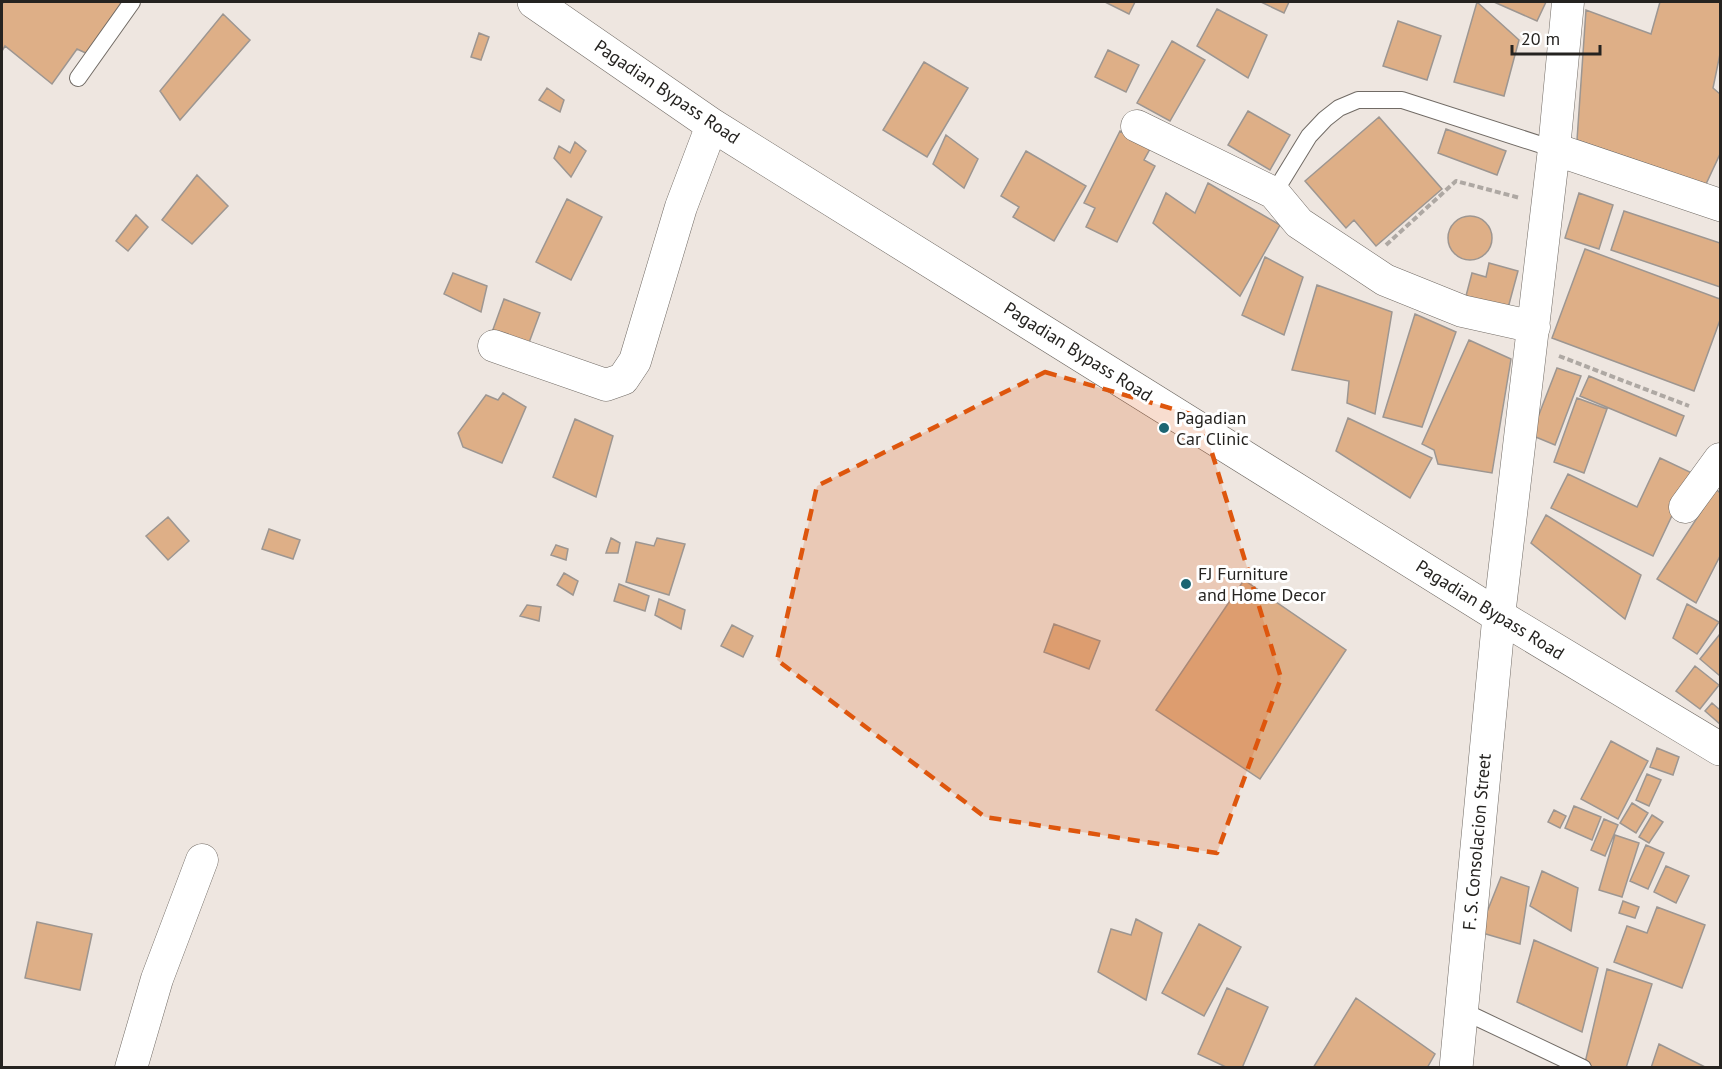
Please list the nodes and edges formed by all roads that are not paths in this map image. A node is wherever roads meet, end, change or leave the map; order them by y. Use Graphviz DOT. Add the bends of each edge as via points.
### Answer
graph roads {
  1 [pos="132,2"];
  2 [pos="534,2"];
  3 [pos="1568,2"];
  4 [pos="78,78"];
  5 [pos="712,125"];
  6 [pos="1137,126"];
  7 [pos="1554,149"];
  8 [pos="1274,193"];
  9 [pos="1720,205"];
  10 [pos="1533,336"];
  11 [pos="494,346"];
  12 [pos="1720,459"];
  13 [pos="1685,507"];
  14 [pos="1499,616"];
  15 [pos="1720,749"];
  16 [pos="202,860"];
  17 [pos="1461,1010"];
  18 [pos="131,1068"];
  19 [pos="1456,1068"];
  20 [pos="1583,1068"];
  1 -- 4 [label="lane"];
  2 -- 5 [label="main road, Pagadian Bypass Road"];
  3 -- 7 [label="street"];
  5 -- 11 [label="street" via="681,207 635,361 623,379 606,385"];
  5 -- 14 [label="main road, Pagadian Bypass Road"];
  6 -- 8 [label="street"];
  7 -- 8 [label="lane" via="1402,100 1358,100 1325,119"];
  7 -- 9 [label="street"];
  7 -- 10 [label="street"];
  8 -- 10 [label="street" via="1299,223 1385,280"];
  10 -- 14 [label="street"];
  12 -- 13 [label="street"];
  14 -- 15 [label="main road, Pagadian Bypass Road"];
  14 -- 17 [label="main road, F. S. Consolacion Street"];
  16 -- 18 [label="street" via="157,979"];
  17 -- 19 [label="main road, F. S. Consolacion Street"];
  17 -- 20 [label="lane"];
}
